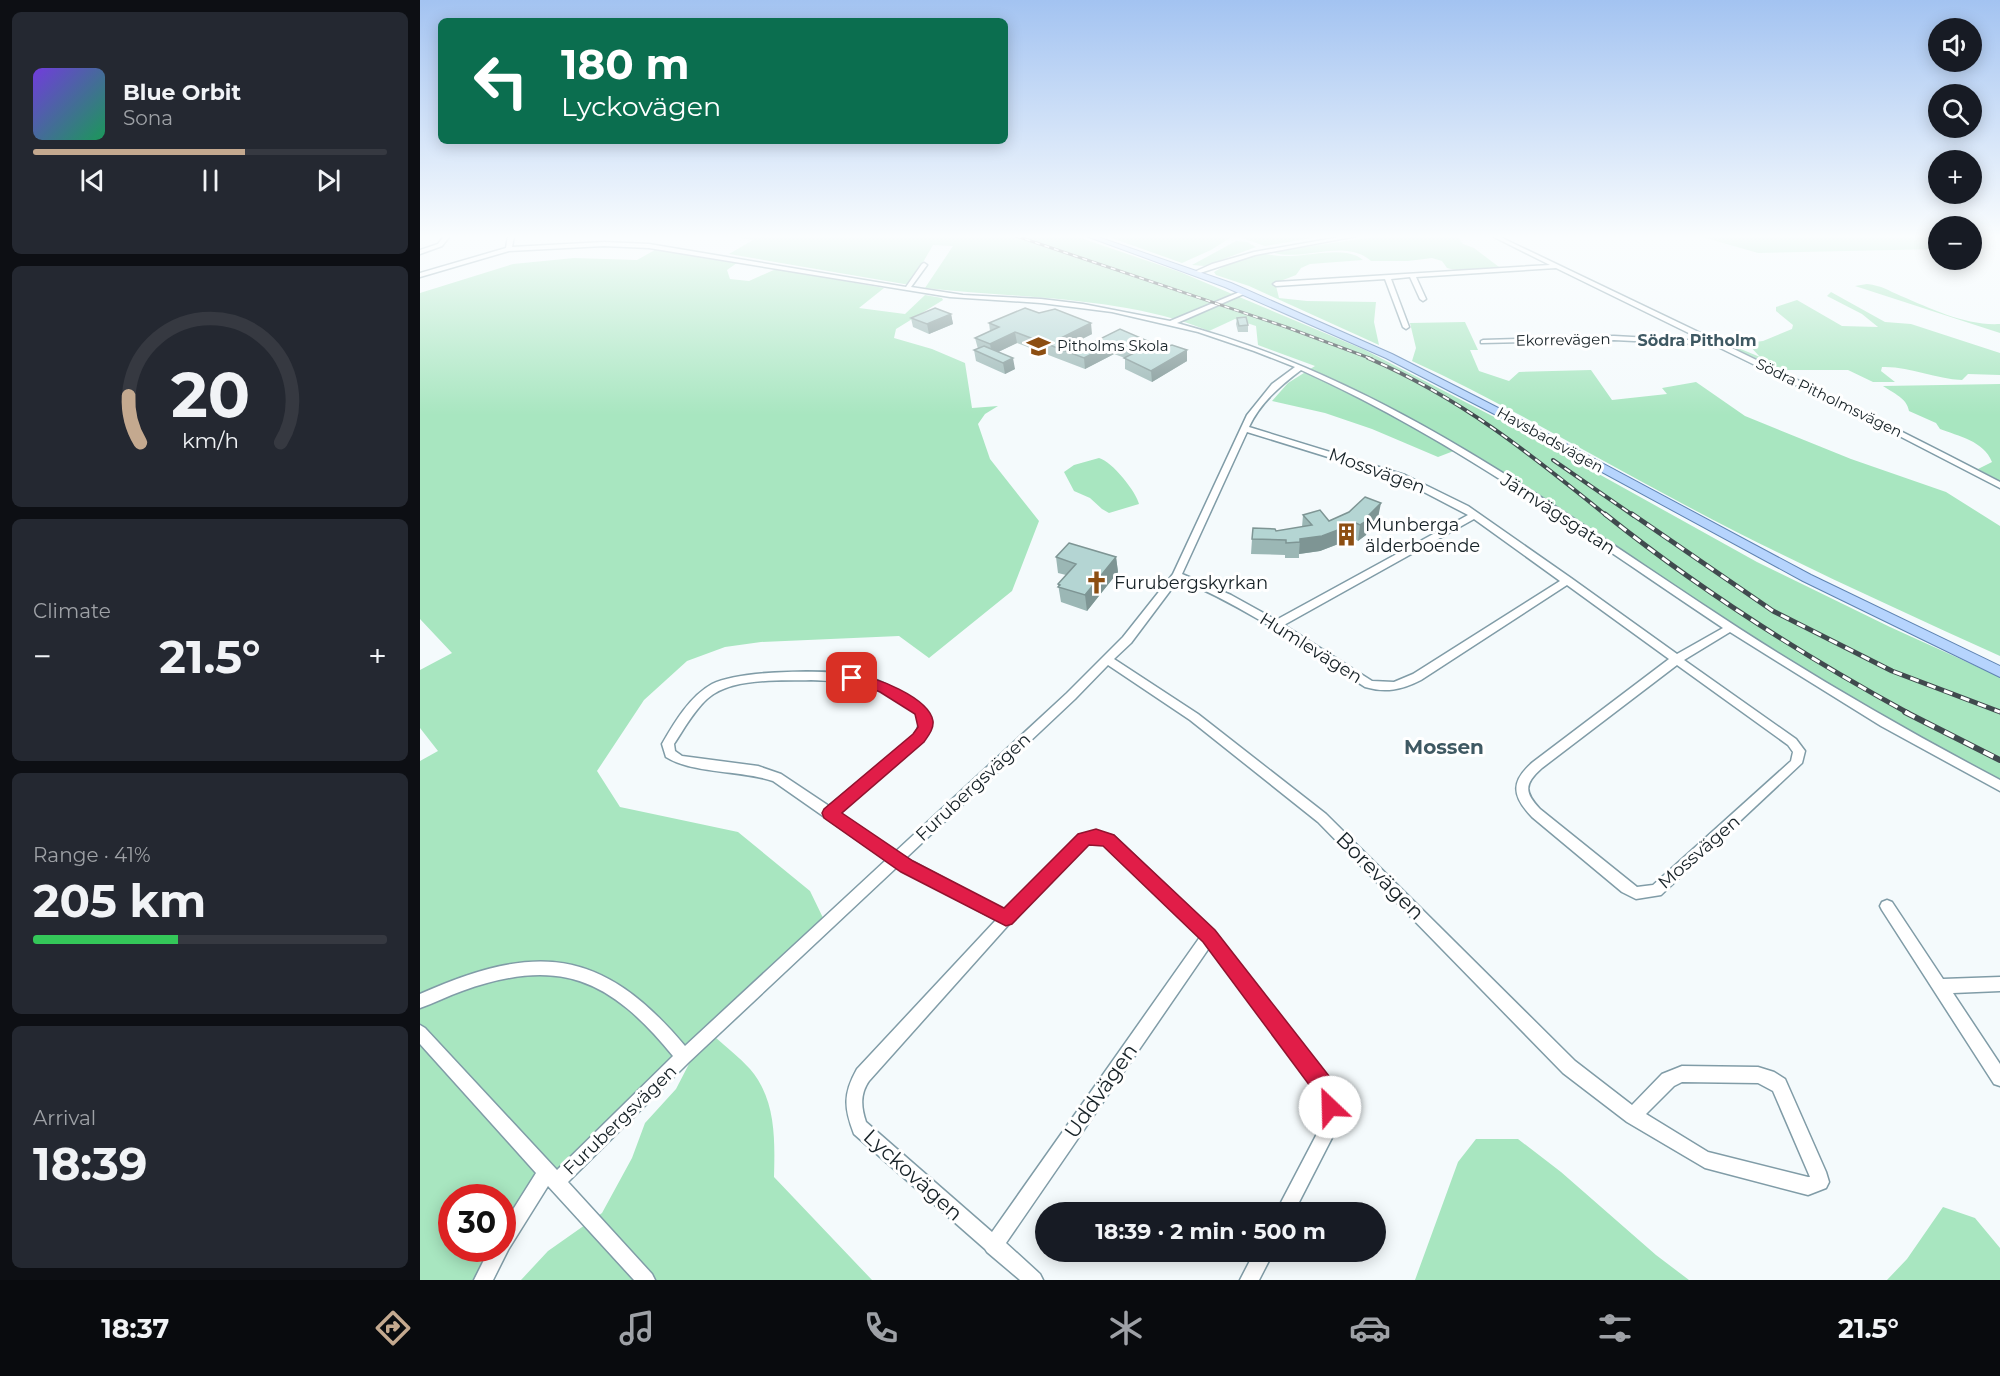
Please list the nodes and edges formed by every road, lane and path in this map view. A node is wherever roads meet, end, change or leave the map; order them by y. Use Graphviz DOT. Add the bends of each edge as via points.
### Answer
graph roads {
  1 [pos="957,296"];
  2 [pos="1235,296"];
  3 [pos="1253,296"];
  4 [pos="1394,296"];
  5 [pos="1421,296"];
  6 [pos="1620,296"];
  7 [pos="1423,299"];
  8 [pos="1168,324"];
  9 [pos="1406,327"];
  10 [pos="1483,342"];
  11 [pos="1716,342"];
  12 [pos="1300,367"];
  13 [pos="1244,428"];
  14 [pos="2000,485"];
  15 [pos="1474,515"];
  16 [pos="1177,575"];
  17 [pos="1568,580"];
  18 [pos="1275,625"];
  19 [pos="1730,628"];
  20 [pos="1678,658"];
  21 [pos="1108,660"];
  22 [pos="2000,672"];
  23 [pos="2000,786"];
  24 [pos="830,813"];
  25 [pos="895,859"];
  26 [pos="1887,906"];
  27 [pos="1006,918"];
  28 [pos="1209,936"];
  29 [pos="2000,984"];
  30 [pos="1942,986"];
  31 [pos="420,1001"];
  32 [pos="420,1033"];
  33 [pos="684,1057"];
  34 [pos="2000,1078"];
  35 [pos="1633,1116"];
  36 [pos="550,1178"];
  37 [pos="1290,1202"];
  38 [pos="516,1225"];
  39 [pos="993,1246"];
  40 [pos="493,1262"];
  41 [pos="1259,1262"];
  42 [pos="483,1280"];
  43 [pos="646,1280"];
  44 [pos="1034,1280"];
  45 [pos="1249,1280"];
  1 -- 8 [label="street, Järnvägsgatan" via="1054,302"];
  2 -- 8 [label="street"];
  3 -- 22 [label="main road, Havsbadsvägen" via="1448,384 1807,578"];
  4 -- 9 [label="street"];
  5 -- 7 [label="street"];
  6 -- 11 [label="street, Södra Pitholmsvägen"];
  8 -- 12 [label="street, Järnvägsgatan"];
  10 -- 11 [label="street, Ekorrevägen" via="1614,338"];
  11 -- 14 [label="street, Södra Pitholmsvägen"];
  12 -- 13 [label="street, Furubergsvägen" via="1275,386"];
  12 -- 19 [label="street, Järnvägsgatan" via="1374,400 1435,434"];
  13 -- 15 [label="street, Mossvägen" via="1402,477"];
  13 -- 16 [label="street, Furubergsvägen"];
  15 -- 17 [label="street, Mossvägen"];
  15 -- 18 [label="street"];
  16 -- 18 [label="street, Humlevägen" via="1209,587"];
  16 -- 21 [label="street, Furubergsvägen"];
  17 -- 18 [label="street, Humlevägen" via="1417,677 1393,687 1369,684"];
  17 -- 20 [label="street, Mossvägen"];
  19 -- 20 [label="street, Mossvägen"];
  19 -- 23 [label="street, Järnvägsgatan" via="1870,715"];
  20 -- 20 [label="street, Mossvägen" via="1523,782 1525,801 1536,813 1636,893 1656,891 1796,763 1799,751 1785,736"];
  21 -- 25 [label="street, Furubergsvägen"];
  21 -- 35 [label="street, Borevägen" via="1194,717 1322,818 1569,1066"];
  24 -- 24 [label="street" via="777,777 680,760 670,754 669,744 705,693 731,681 838,676 885,688 920,711 925,728 919,738"];
  24 -- 25 [label="street"];
  25 -- 27 [label="street"];
  25 -- 33 [label="street, Furubergsvägen"];
  26 -- 30 [label="street"];
  27 -- 28 [label="street, Lyckovägen" via="1084,839 1096,836 1108,840"];
  27 -- 39 [label="street, Lyckovägen" via="863,1075 857,1084 852,1112 860,1128"];
  28 -- 37 [label="street, Lyckovägen" via="1325,1089 1330,1107 1328,1130"];
  28 -- 39 [label="street, Uddvägen"];
  29 -- 30 [label="street"];
  30 -- 34 [label="street"];
  31 -- 33 [label="street" via="460,982 522,968 572,971 603,982 633,1003"];
  32 -- 36 [label="street"];
  33 -- 36 [label="street, Furubergsvägen"];
  35 -- 35 [label="street, Borevägen" via="1705,1160 1808,1186 1820,1182 1779,1085 1768,1078 1682,1074 1668,1080"];
  36 -- 38 [label="street, Furubergsvägen"];
  36 -- 43 [label="street"];
  39 -- 44 [label="street, Lyckovägen"];
  40 -- 42 [label="street"];
  41 -- 45 [label="street"];
}
